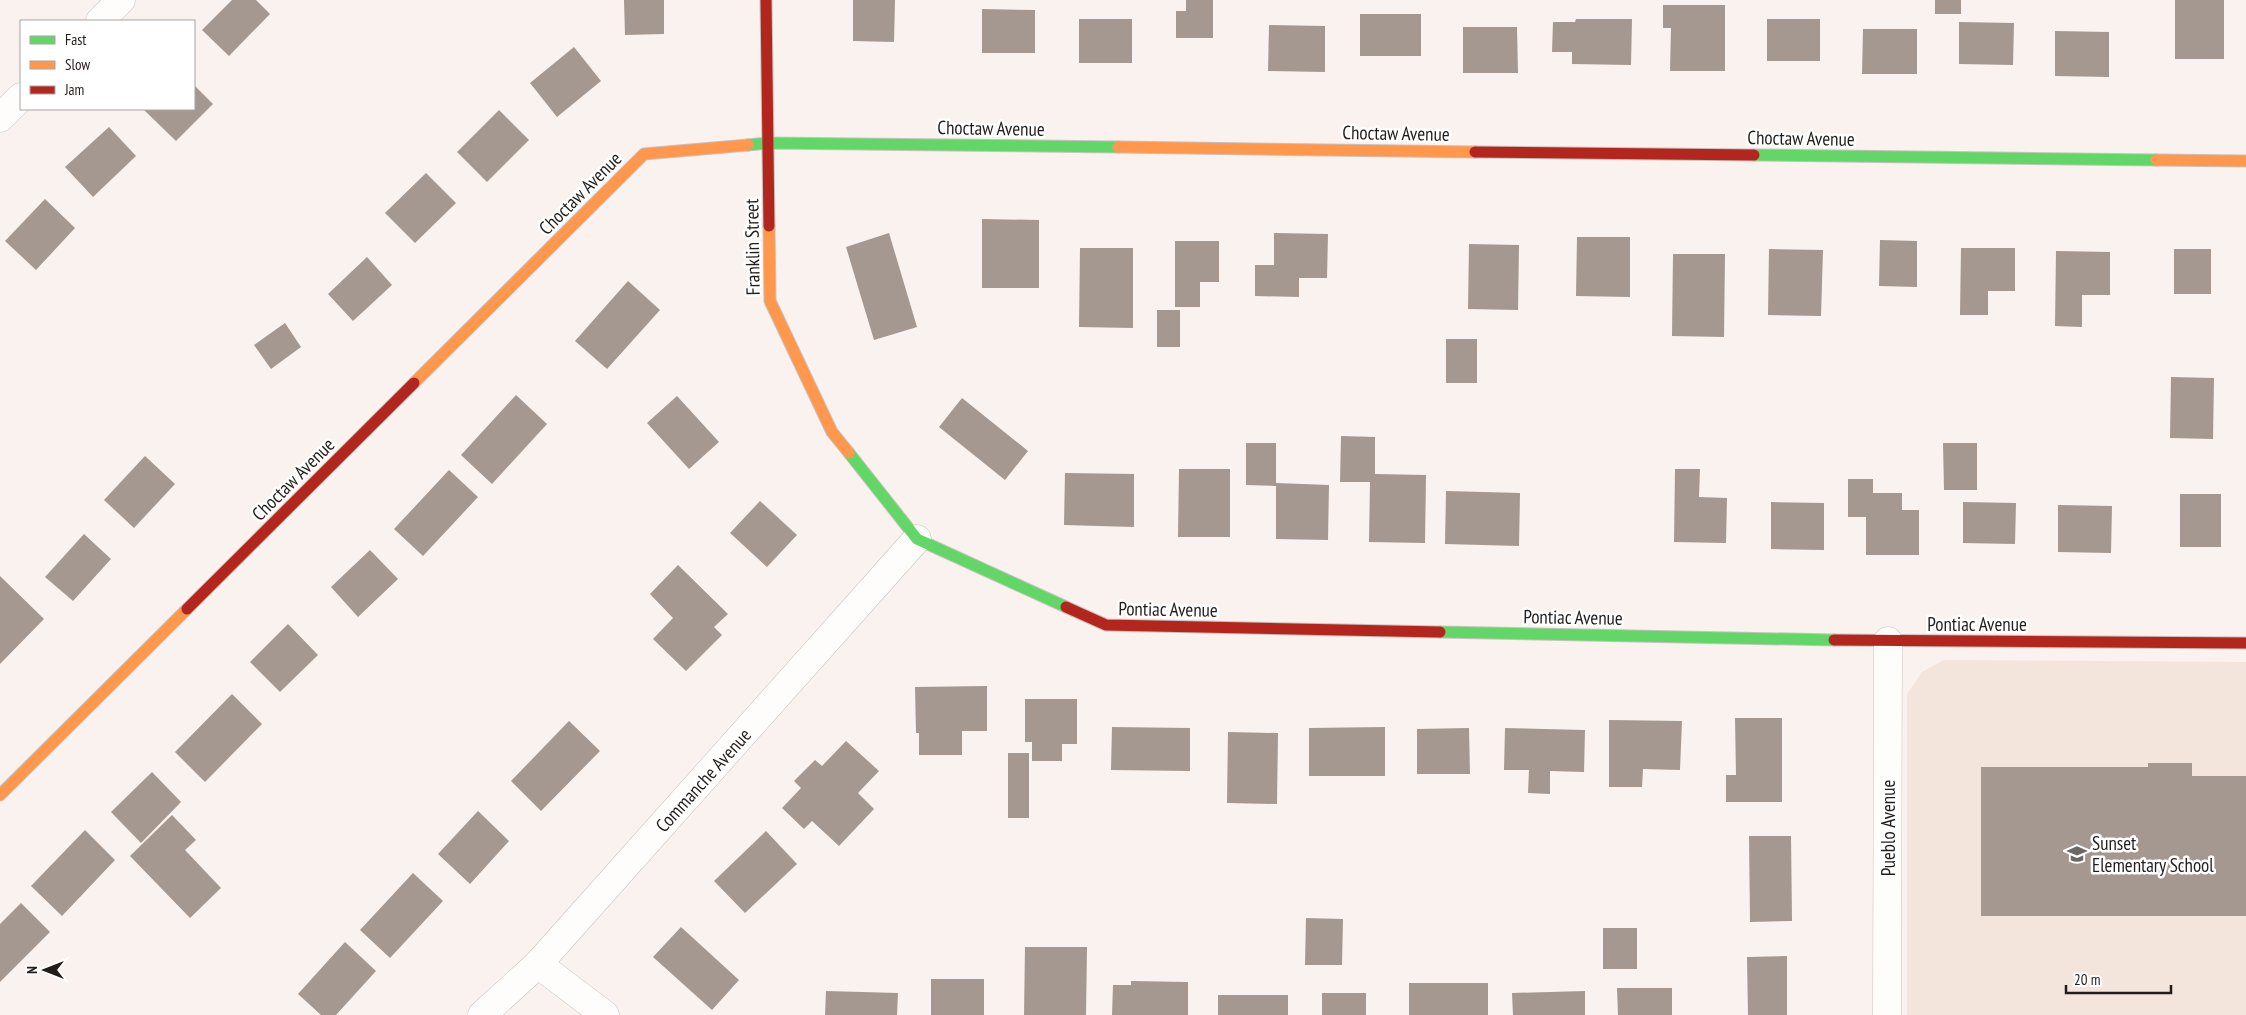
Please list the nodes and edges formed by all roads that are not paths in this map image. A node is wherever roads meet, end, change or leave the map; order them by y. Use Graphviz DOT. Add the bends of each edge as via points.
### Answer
graph roads {
  1 [pos="121,0"];
  2 [pos="766,0"];
  3 [pos="101,20"];
  4 [pos="20,98"];
  5 [pos="0,118"];
  6 [pos="768,143"];
  7 [pos="2246,161"];
  8 [pos="917,539"];
  9 [pos="1888,641"];
  10 [pos="2246,643"];
  11 [pos="0,795"];
  12 [pos="538,964"];
  13 [pos="482,1015"];
  14 [pos="605,1015"];
  15 [pos="1887,1015"];
  1 -- 3 [label="street"];
  2 -- 6 [label="street, Franklin Street"];
  4 -- 5 [label="street"];
  6 -- 7 [label="street, Choctaw Avenue"];
  6 -- 8 [label="street, Franklin Street" via="770,301 832,432"];
  6 -- 11 [label="street, Choctaw Avenue" via="644,154"];
  8 -- 9 [label="street, Pontiac Avenue" via="1106,625"];
  8 -- 12 [label="street, Commanche Avenue"];
  9 -- 10 [label="street, Pontiac Avenue"];
  9 -- 15 [label="street, Pueblo Avenue"];
  12 -- 13 [label="street, Commanche Avenue"];
  12 -- 14 [label="street"];
}
